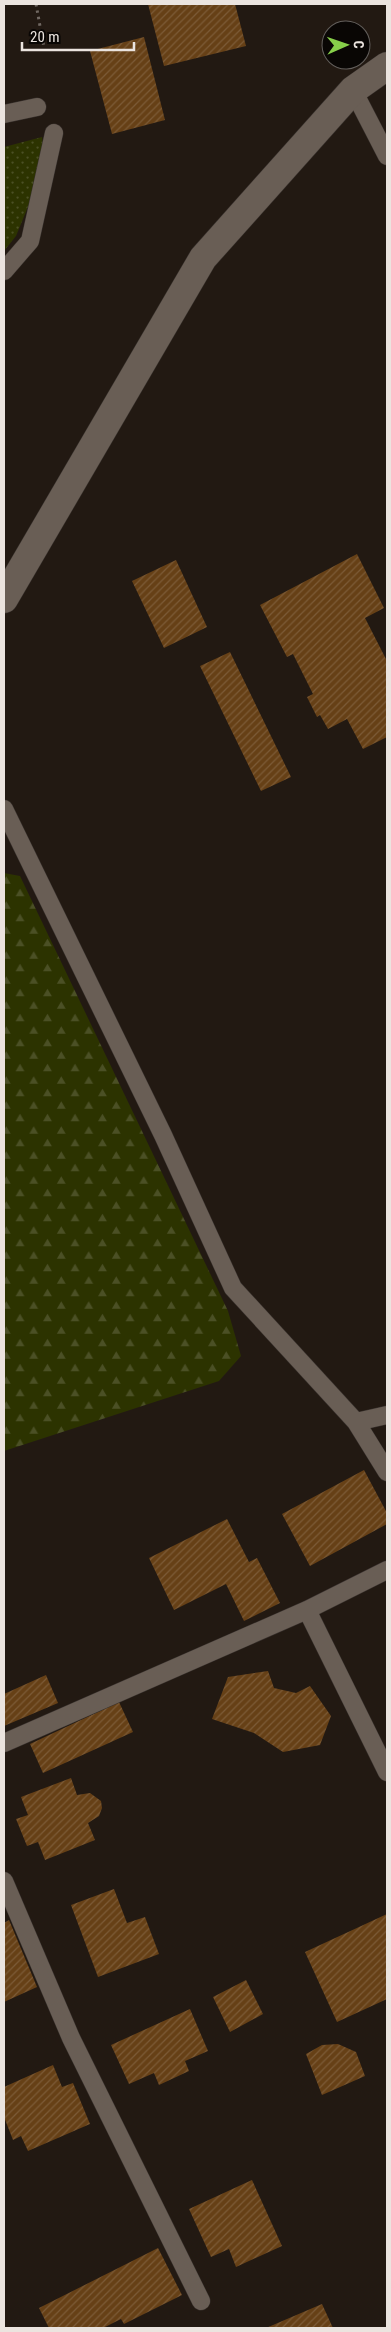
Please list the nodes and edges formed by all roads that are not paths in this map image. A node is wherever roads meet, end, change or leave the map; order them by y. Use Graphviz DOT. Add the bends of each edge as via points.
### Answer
graph roads {
  1 [pos="387,66"];
  2 [pos="353,90"];
  3 [pos="37,108"];
  4 [pos="4,114"];
  5 [pos="54,133"];
  6 [pos="387,156"];
  7 [pos="4,271"];
  8 [pos="4,599"];
  9 [pos="4,809"];
  10 [pos="387,1415"];
  11 [pos="356,1422"];
  12 [pos="387,1472"];
  13 [pos="387,1570"];
  14 [pos="307,1610"];
  15 [pos="4,1743"];
  16 [pos="387,1772"];
  17 [pos="4,1881"];
  18 [pos="201,2301"];
  1 -- 2 [label="street"];
  2 -- 6 [label="lane"];
  2 -- 8 [label="street" via="203,258"];
  3 -- 4 [label="lane"];
  5 -- 7 [label="lane" via="30,241"];
  9 -- 11 [label="lane" via="163,1134 233,1288"];
  10 -- 11 [label="lane"];
  11 -- 12 [label="lane"];
  13 -- 14 [label="lane"];
  14 -- 15 [label="lane"];
  14 -- 16 [label="lane"];
  17 -- 18 [label="lane" via="71,2038"];
}
